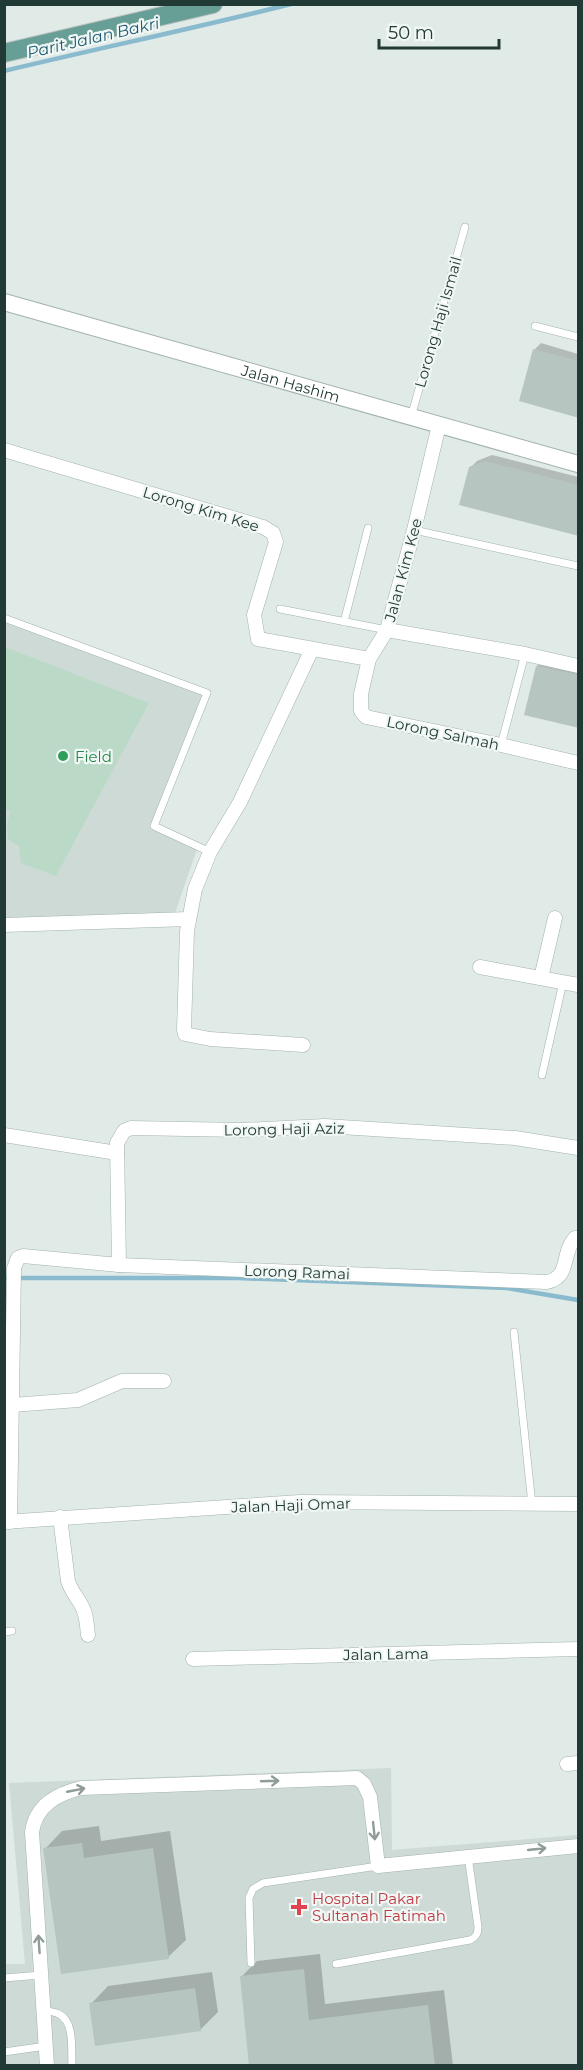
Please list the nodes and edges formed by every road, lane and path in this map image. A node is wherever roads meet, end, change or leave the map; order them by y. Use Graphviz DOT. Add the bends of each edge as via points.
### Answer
graph roads {
  1 [pos="213,4"];
  2 [pos="163,10"];
  3 [pos="4,53"];
  4 [pos="465,227"];
  5 [pos="4,302"];
  6 [pos="535,326"];
  7 [pos="579,337"];
  8 [pos="411,417"];
  9 [pos="439,425"];
  10 [pos="4,450"];
  11 [pos="579,464"];
  12 [pos="368,528"];
  13 [pos="414,530"];
  14 [pos="579,566"];
  15 [pos="280,609"];
  16 [pos="4,618"];
  17 [pos="344,621"];
  18 [pos="387,630"];
  19 [pos="312,649"];
  20 [pos="525,654"];
  21 [pos="369,659"];
  22 [pos="579,666"];
  23 [pos="501,745"];
  24 [pos="579,763"];
  25 [pos="210,852"];
  26 [pos="555,918"];
  27 [pos="189,919"];
  28 [pos="4,925"];
  29 [pos="480,968"];
  30 [pos="541,978"];
  31 [pos="563,982"];
  32 [pos="579,985"];
  33 [pos="303,1045"];
  34 [pos="542,1075"];
  35 [pos="4,1135"];
  36 [pos="579,1148"];
  37 [pos="117,1153"];
  38 [pos="579,1238"];
  39 [pos="119,1265"];
  40 [pos="12,1281"];
  41 [pos="514,1332"];
  42 [pos="164,1381"];
  43 [pos="12,1405"];
  44 [pos="579,1504"];
  45 [pos="532,1505"];
  46 [pos="60,1517"];
  47 [pos="7,1522"];
  48 [pos="88,1635"];
  49 [pos="579,1649"];
  50 [pos="193,1659"];
  51 [pos="579,1846"];
  52 [pos="468,1856"];
  53 [pos="378,1866"];
  54 [pos="252,1963"];
  55 [pos="336,1964"];
  56 [pos="41,1975"];
  57 [pos="4,1978"];
  58 [pos="44,2010"];
  59 [pos="46,2046"];
  60 [pos="4,2052"];
  61 [pos="47,2066"];
  62 [pos="72,2066"];
  1 -- 2 [label="main road"];
  2 -- 3 [label="main road"];
  4 -- 8 [label="lane, Lorong Haji Ismail"];
  5 -- 8 [label="street, Jalan Hashim"];
  6 -- 7 [label="lane"];
  8 -- 9 [label="street, Jalan Hashim"];
  9 -- 11 [label="street, Jalan Hashim"];
  9 -- 13 [label="street, Jalan Kim Kee"];
  10 -- 19 [label="street, Lorong Kim Kee" via="273,533 276,542 254,615 258,639"];
  12 -- 17 [label="lane"];
  13 -- 14 [label="lane"];
  13 -- 18 [label="street, Jalan Kim Kee"];
  15 -- 17 [label="lane"];
  16 -- 25 [label="lane" via="207,693 154,826"];
  17 -- 18 [label="lane"];
  18 -- 20 [label="street, Jalan Kim Kee"];
  18 -- 21 [label="street"];
  19 -- 21 [label="street"];
  19 -- 25 [label="street" via="240,802"];
  20 -- 22 [label="street, Jalan Kim Kee"];
  20 -- 23 [label="lane"];
  21 -- 23 [label="street, Lorong Salmah" via="361,694 361,711 366,717"];
  23 -- 24 [label="street, Lorong Salmah"];
  25 -- 27 [label="street" via="195,889"];
  26 -- 30 [label="street"];
  27 -- 28 [label="street"];
  27 -- 33 [label="street" via="184,1032 196,1038"];
  29 -- 30 [label="street"];
  30 -- 31 [label="street"];
  31 -- 32 [label="street"];
  31 -- 34 [label="lane"];
  35 -- 37 [label="street"];
  36 -- 37 [label="street, Lorong Haji Aziz" via="515,1138 325,1126 242,1130 131,1128 120,1137"];
  37 -- 39 [label="street, Lorong Haji Aziz"];
  38 -- 39 [label="street, Lorong Ramai" via="571,1243 562,1274 547,1282"];
  39 -- 40 [label="street, Lorong Ramai" via="23,1256 18,1258"];
  40 -- 43 [label="street"];
  41 -- 45 [label="lane"];
  42 -- 43 [label="street" via="122,1381 78,1400"];
  43 -- 47 [label="street"];
  44 -- 45 [label="street, Jalan Haji Omar"];
  45 -- 46 [label="street, Jalan Haji Omar" via="300,1502"];
  46 -- 47 [label="street, Jalan Haji Omar"];
  46 -- 48 [label="street" via="68,1581 87,1618"];
  49 -- 50 [label="street, Jalan Lama"];
  52 -- 51 [label="street, one-way"];
  52 -- 53 [label="street"];
  52 -- 55 [label="lane" via="476,1937"];
  53 -- 54 [label="lane" via="263,1883 253,1889 249,1898"];
  56 -- 53 [label="street, one-way" via="32,1832 42,1808 66,1792 81,1788 357,1778 370,1797"];
  56 -- 57 [label="lane"];
  56 -- 58 [label="street"];
  58 -- 59 [label="street"];
  58 -- 62 [label="lane" via="67,2020"];
  59 -- 60 [label="lane"];
  59 -- 61 [label="street"];
}
